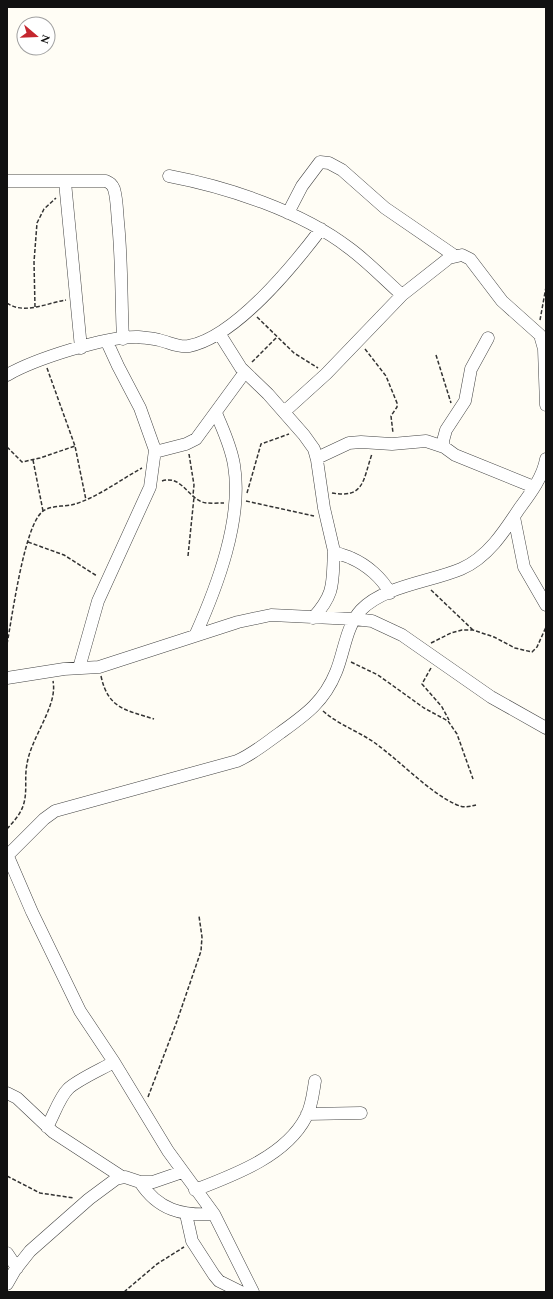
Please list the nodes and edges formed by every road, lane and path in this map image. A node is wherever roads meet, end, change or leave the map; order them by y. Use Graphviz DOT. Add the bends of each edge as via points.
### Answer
graph roads {
  1 [pos="169,176"];
  2 [pos="7,181"];
  3 [pos="66,185"];
  4 [pos="288,213"];
  5 [pos="321,229"];
  6 [pos="455,256"];
  7 [pos="546,287"];
  8 [pos="402,295"];
  9 [pos="76,298"];
  10 [pos="7,303"];
  11 [pos="35,307"];
  12 [pos="249,310"];
  13 [pos="538,332"];
  14 [pos="219,333"];
  15 [pos="277,337"];
  16 [pos="488,338"];
  17 [pos="123,339"];
  18 [pos="358,341"];
  19 [pos="107,342"];
  20 [pos="81,348"];
  21 [pos="436,355"];
  22 [pos="44,359"];
  23 [pos="245,372"];
  24 [pos="326,374"];
  25 [pos="7,375"];
  26 [pos="546,405"];
  27 [pos="284,412"];
  28 [pos="216,413"];
  29 [pos="455,415"];
  30 [pos="300,430"];
  31 [pos="376,443"];
  32 [pos="186,444"];
  33 [pos="395,444"];
  34 [pos="75,446"];
  35 [pos="7,447"];
  36 [pos="444,447"];
  37 [pos="154,456"];
  38 [pos="317,458"];
  39 [pos="546,459"];
  40 [pos="33,460"];
  41 [pos="150,483"];
  42 [pos="534,487"];
  43 [pos="321,491"];
  44 [pos="194,496"];
  45 [pos="86,500"];
  46 [pos="241,502"];
  47 [pos="43,511"];
  48 [pos="514,517"];
  49 [pos="326,518"];
  50 [pos="28,542"];
  51 [pos="334,551"];
  52 [pos="188,556"];
  53 [pos="424,581"];
  54 [pos="106,582"];
  55 [pos="390,593"];
  56 [pos="546,605"];
  57 [pos="313,618"];
  58 [pos="354,619"];
  59 [pos="546,627"];
  60 [pos="473,630"];
  61 [pos="195,636"];
  62 [pos="7,644"];
  63 [pos="421,648"];
  64 [pos="342,657"];
  65 [pos="436,659"];
  66 [pos="99,667"];
  67 [pos="79,668"];
  68 [pos="51,671"];
  69 [pos="7,678"];
  70 [pos="316,704"];
  71 [pos="154,719"];
  72 [pos="449,722"];
  73 [pos="546,728"];
  74 [pos="472,779"];
  75 [pos="476,805"];
  76 [pos="7,828"];
  77 [pos="7,855"];
  78 [pos="199,916"];
  79 [pos="114,1062"];
  80 [pos="315,1081"];
  81 [pos="7,1093"];
  82 [pos="144,1110"];
  83 [pos="361,1113"];
  84 [pos="307,1114"];
  85 [pos="47,1127"];
  86 [pos="182,1172"];
  87 [pos="7,1176"];
  88 [pos="122,1177"];
  89 [pos="140,1182"];
  90 [pos="195,1190"];
  91 [pos="92,1197"];
  92 [pos="186,1214"];
  93 [pos="214,1214"];
  94 [pos="192,1241"];
  95 [pos="7,1253"];
  96 [pos="17,1268"];
  97 [pos="7,1284"];
  98 [pos="248,1291"];
  99 [pos="124,1292"];
  1 -- 4 [label="street" via="196,181"];
  2 -- 3 [label="street"];
  3 -- 9 [label="street"];
  3 -- 11 [label="path" via="44,209 37,223 34,262"];
  3 -- 17 [label="street" via="106,181 111,183 114,189 122,265"];
  4 -- 5 [label="street"];
  4 -- 6 [label="street" via="311,172 320,162 329,163 385,208"];
  5 -- 8 [label="street" via="349,248"];
  5 -- 12 [label="street" via="303,253"];
  6 -- 8 [label="street"];
  6 -- 13 [label="street" via="462,255 470,259 502,301"];
  7 -- 13 [label="path"];
  8 -- 18 [label="street"];
  9 -- 11 [label="path"];
  9 -- 20 [label="street"];
  10 -- 11 [label="path" via="13,308"];
  12 -- 14 [label="street" via="227,330"];
  12 -- 15 [label="path"];
  13 -- 26 [label="street" via="544,349"];
  14 -- 17 [label="street" via="189,346 147,338"];
  14 -- 23 [label="street" via="234,360"];
  15 -- 23 [label="path" via="254,359"];
  15 -- 24 [label="path" via="294,353"];
  16 -- 29 [label="street" via="471,369 465,401"];
  17 -- 19 [label="street"];
  18 -- 24 [label="street"];
  18 -- 33 [label="path" via="386,376 397,403 391,416"];
  19 -- 20 [label="street"];
  19 -- 37 [label="street" via="140,408 152,438"];
  20 -- 22 [label="street"];
  21 -- 29 [label="path"];
  22 -- 25 [label="street"];
  22 -- 34 [label="path"];
  23 -- 27 [label="street"];
  23 -- 28 [label="street"];
  24 -- 27 [label="street"];
  27 -- 30 [label="street"];
  28 -- 32 [label="street" via="196,439"];
  28 -- 46 [label="street" via="226,434"];
  29 -- 36 [label="street" via="443,436"];
  30 -- 38 [label="street" via="314,449"];
  30 -- 46 [label="path" via="260,444 248,489"];
  31 -- 33 [label="street"];
  31 -- 38 [label="street" via="349,443"];
  31 -- 43 [label="path" via="362,484 354,493 342,495"];
  32 -- 37 [label="street"];
  32 -- 44 [label="path"];
  33 -- 36 [label="street" via="426,441"];
  34 -- 40 [label="path"];
  34 -- 45 [label="path"];
  35 -- 40 [label="path" via="22,462"];
  36 -- 42 [label="street" via="455,455"];
  37 -- 41 [label="street"];
  37 -- 45 [label="path"];
  38 -- 43 [label="street"];
  39 -- 42 [label="street"];
  40 -- 47 [label="path"];
  41 -- 44 [label="path" via="172,480"];
  41 -- 54 [label="street" via="131,532"];
  42 -- 48 [label="street"];
  43 -- 49 [label="street"];
  44 -- 46 [label="path" via="203,502"];
  44 -- 52 [label="path"];
  45 -- 47 [label="path"];
  46 -- 49 [label="path"];
  46 -- 61 [label="street" via="208,607"];
  47 -- 50 [label="path"];
  48 -- 53 [label="street" via="484,554 462,569"];
  48 -- 56 [label="street" via="524,567"];
  49 -- 51 [label="street"];
  50 -- 54 [label="path" via="64,555"];
  50 -- 62 [label="path"];
  51 -- 55 [label="street" via="365,566 383,582"];
  51 -- 57 [label="street" via="330,594"];
  53 -- 55 [label="street"];
  53 -- 60 [label="path" via="438,599"];
  54 -- 67 [label="street"];
  55 -- 58 [label="street" via="368,604"];
  57 -- 58 [label="street"];
  57 -- 61 [label="street" via="271,615 238,622"];
  58 -- 63 [label="street" via="372,621 389,628"];
  58 -- 64 [label="street"];
  59 -- 60 [label="path" via="532,652"];
  60 -- 63 [label="path" via="451,633"];
  61 -- 66 [label="street"];
  63 -- 65 [label="street"];
  64 -- 70 [label="street" via="336,674"];
  64 -- 72 [label="path" via="378,675 424,708"];
  65 -- 72 [label="path" via="422,684 442,707"];
  65 -- 73 [label="street" via="492,697"];
  66 -- 67 [label="street"];
  66 -- 71 [label="path" via="106,694 115,704"];
  67 -- 68 [label="street"];
  68 -- 69 [label="street"];
  68 -- 76 [label="path" via="54,695 26,764 25,799 17,816"];
  70 -- 75 [label="path" via="339,724 375,743 448,800 462,807"];
  70 -- 77 [label="street" via="308,713 249,756 237,761 55,811"];
  72 -- 74 [label="path" via="457,734"];
  77 -- 79 [label="street" via="80,1011"];
  78 -- 82 [label="path" via="201,951"];
  79 -- 82 [label="street"];
  79 -- 85 [label="street" via="75,1082 67,1090"];
  80 -- 84 [label="street"];
  81 -- 85 [label="street" via="17,1098"];
  82 -- 86 [label="street"];
  83 -- 84 [label="street"];
  84 -- 90 [label="street" via="297,1131 280,1147 243,1172"];
  85 -- 88 [label="street"];
  86 -- 89 [label="street" via="153,1182"];
  86 -- 90 [label="street"];
  87 -- 91 [label="path" via="40,1193 68,1198"];
  88 -- 89 [label="street"];
  88 -- 91 [label="street"];
  89 -- 92 [label="street" via="162,1205"];
  90 -- 93 [label="street"];
  91 -- 96 [label="street" via="30,1251"];
  92 -- 93 [label="street"];
  92 -- 94 [label="street"];
  93 -- 98 [label="street"];
  94 -- 98 [label="street" via="214,1276 220,1281"];
  94 -- 99 [label="path" via="157,1264"];
  95 -- 96 [label="street"];
  96 -- 97 [label="street"];
}
